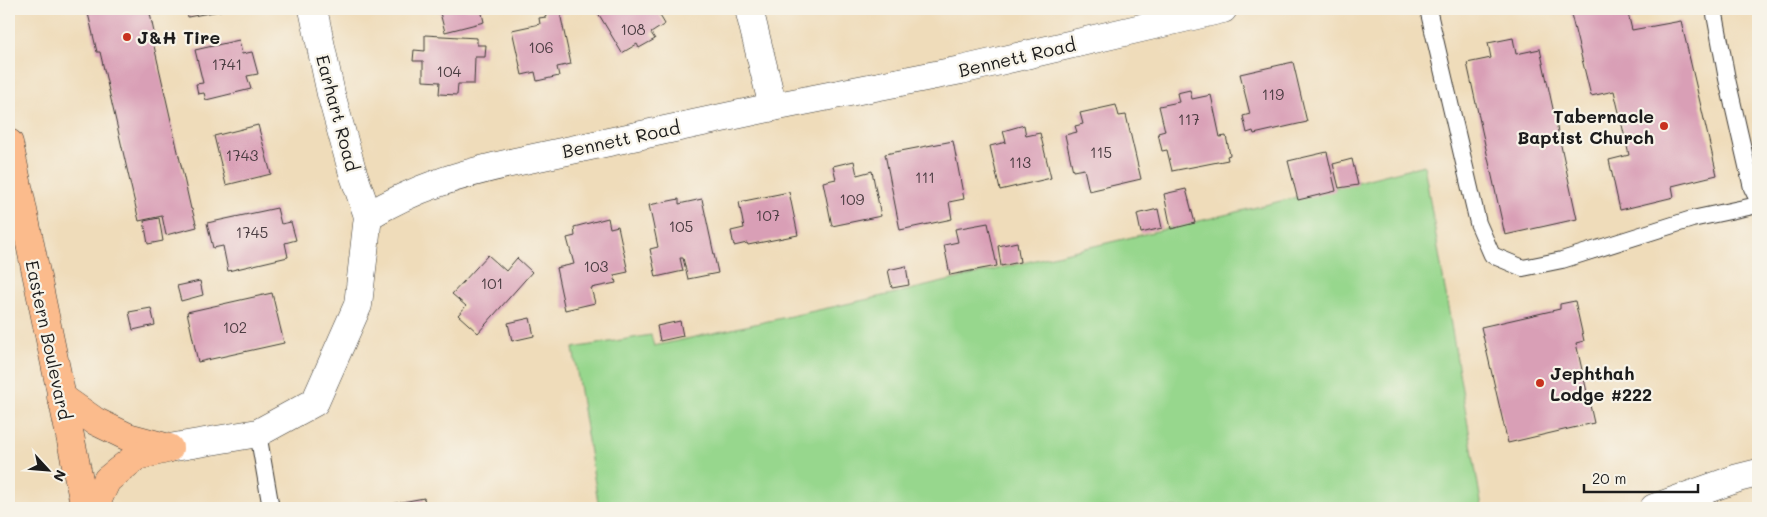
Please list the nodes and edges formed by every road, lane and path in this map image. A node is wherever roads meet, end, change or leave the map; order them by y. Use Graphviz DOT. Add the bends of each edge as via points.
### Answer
graph roads {
  1 [pos="313,9"];
  2 [pos="750,9"];
  3 [pos="1223,9"];
  4 [pos="1428,9"];
  5 [pos="1714,9"];
  6 [pos="1181,14"];
  7 [pos="774,106"];
  8 [pos="9,143"];
  9 [pos="1758,200"];
  10 [pos="1758,205"];
  11 [pos="368,216"];
  12 [pos="61,397"];
  13 [pos="258,433"];
  14 [pos="169,448"];
  15 [pos="1758,473"];
  16 [pos="85,508"];
  17 [pos="94,508"];
  18 [pos="271,508"];
  19 [pos="1654,508"];
  1 -- 11 [label="street, Earhart Road" via="331,94"];
  2 -- 7 [label="street"];
  3 -- 6 [label="street, Bennett Road"];
  4 -- 10 [label="lane" via="1478,223 1492,255 1522,268 1562,260 1692,219"];
  5 -- 9 [label="lane" via="1752,188"];
  6 -- 7 [label="street, Bennett Road" via="961,70"];
  7 -- 11 [label="street, Bennett Road" via="478,170 410,193"];
  8 -- 12 [label="main road, Eastern Boulevard"];
  11 -- 13 [label="street" via="358,305 314,402"];
  12 -- 14 [label="main road" via="94,421 128,437"];
  12 -- 16 [label="main road, Eastern Boulevard"];
  13 -- 14 [label="street"];
  13 -- 18 [label="lane"];
  14 -- 17 [label="main road" via="137,456 107,480"];
  15 -- 19 [label="street"];
}
